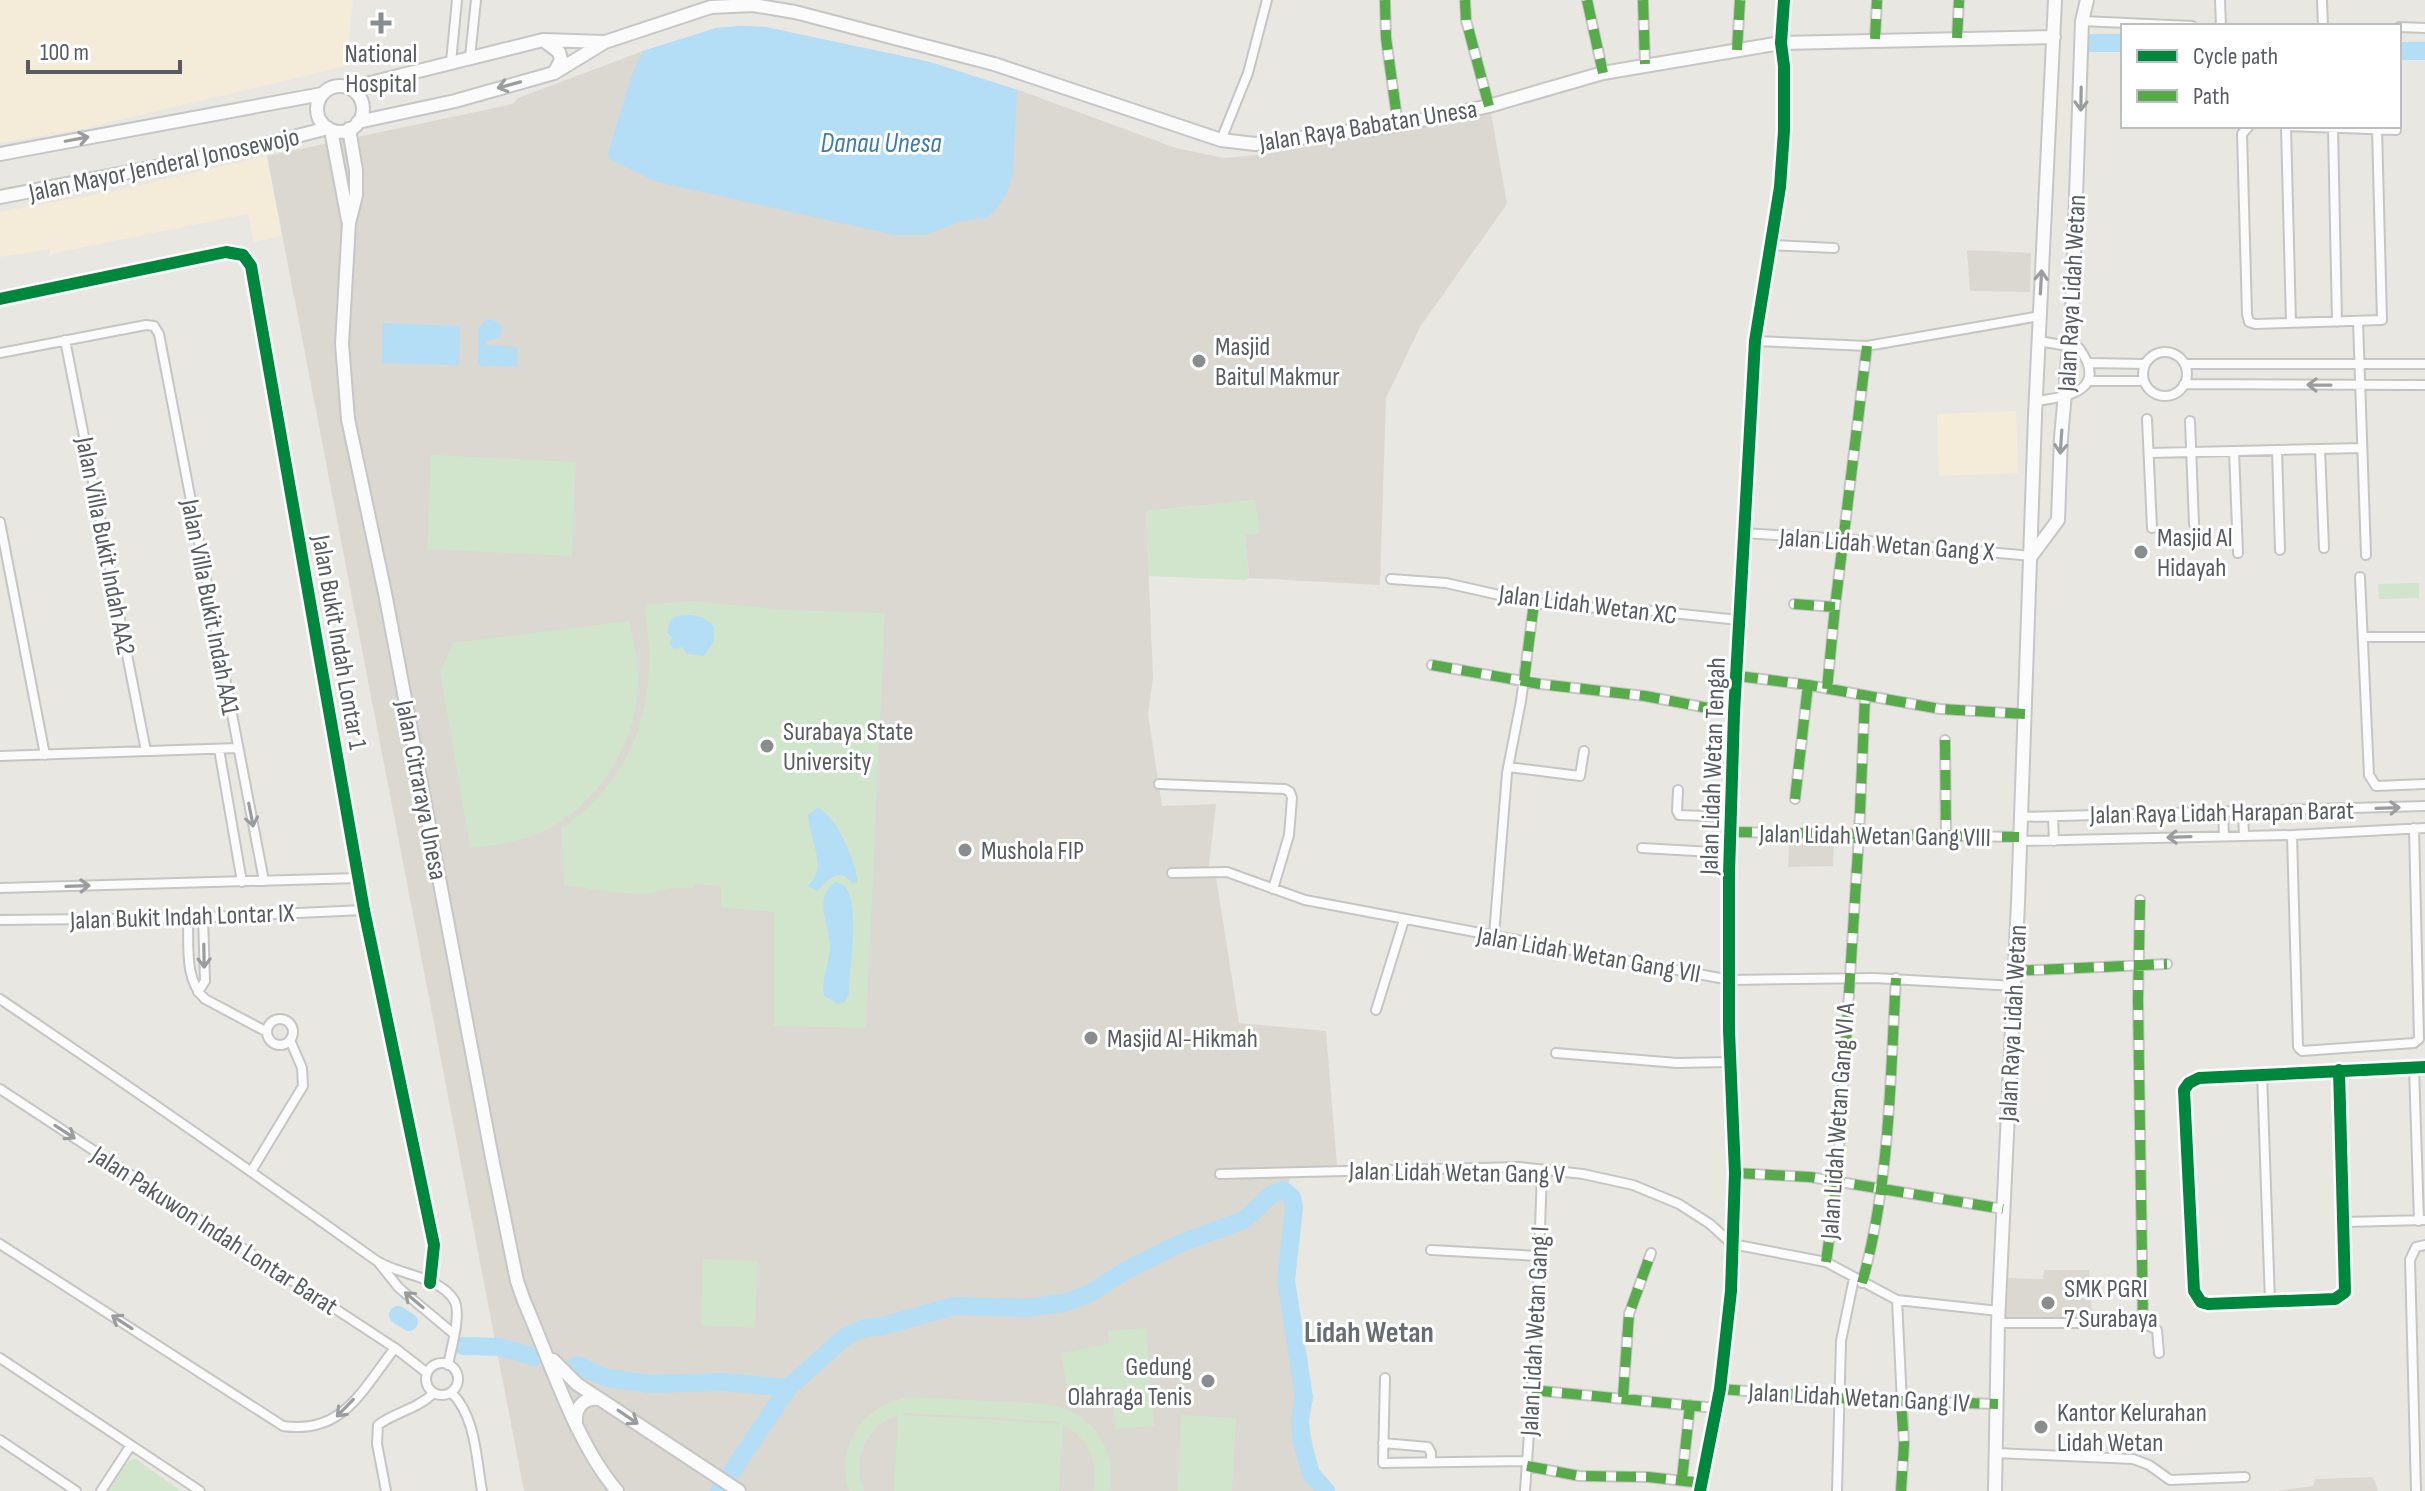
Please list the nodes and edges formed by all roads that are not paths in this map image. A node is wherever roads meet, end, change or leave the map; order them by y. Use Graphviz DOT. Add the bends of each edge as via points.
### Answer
graph roads {
  1 [pos="457,0"];
  2 [pos="476,0"];
  3 [pos="1267,0"];
  4 [pos="1385,0"];
  5 [pos="1465,0"];
  6 [pos="1587,0"];
  7 [pos="1643,0"];
  8 [pos="1740,0"];
  9 [pos="1784,0"];
  10 [pos="1877,0"];
  11 [pos="1959,0"];
  12 [pos="2055,0"];
  13 [pos="2087,0"];
  14 [pos="2220,0"];
  15 [pos="2322,0"];
  16 [pos="2082,21"];
  17 [pos="2148,24"];
  18 [pos="2221,24"];
  19 [pos="2322,24"];
  20 [pos="2401,27"];
  21 [pos="2425,28"];
  22 [pos="2054,32"];
  23 [pos="1957,38"];
  24 [pos="1875,39"];
  25 [pos="543,40"];
  26 [pos="605,42"];
  27 [pos="1781,43"];
  28 [pos="1737,50"];
  29 [pos="470,57"];
  30 [pos="451,62"];
  31 [pos="1645,64"];
  32 [pos="554,73"];
  33 [pos="1603,73"];
  34 [pos="356,87"];
  35 [pos="322,94"];
  36 [pos="1489,106"];
  37 [pos="359,123"];
  38 [pos="1398,125"];
  39 [pos="2247,128"];
  40 [pos="2285,128"];
  41 [pos="2333,128"];
  42 [pos="330,129"];
  43 [pos="2377,129"];
  44 [pos="2396,130"];
  45 [pos="1221,140"];
  46 [pos="0,154"];
  47 [pos="0,197"];
  48 [pos="349,223"];
  49 [pos="1770,245"];
  50 [pos="1834,248"];
  51 [pos="0,299"];
  52 [pos="2040,316"];
  53 [pos="2358,321"];
  54 [pos="2337,322"];
  55 [pos="2291,323"];
  56 [pos="65,340"];
  57 [pos="1755,341"];
  58 [pos="2039,341"];
  59 [pos="2070,345"];
  60 [pos="1867,346"];
  61 [pos="0,353"];
  62 [pos="2090,363"];
  63 [pos="2145,364"];
  64 [pos="2185,364"];
  65 [pos="2425,364"];
  66 [pos="2360,365"];
  67 [pos="2089,381"];
  68 [pos="2144,381"];
  69 [pos="2184,384"];
  70 [pos="2425,385"];
  71 [pos="2361,386"];
  72 [pos="2066,397"];
  73 [pos="2036,401"];
  74 [pos="2147,419"];
  75 [pos="2190,421"];
  76 [pos="2362,448"];
  77 [pos="2320,449"];
  78 [pos="2277,450"];
  79 [pos="2234,451"];
  80 [pos="2191,452"];
  81 [pos="2149,453"];
  82 [pos="0,522"];
  83 [pos="2194,524"];
  84 [pos="2152,528"];
  85 [pos="1743,533"];
  86 [pos="1844,539"];
  87 [pos="2324,548"];
  88 [pos="2280,550"];
  89 [pos="2238,553"];
  90 [pos="2366,555"];
  91 [pos="2032,556"];
  92 [pos="2360,577"];
  93 [pos="1391,579"];
  94 [pos="1534,603"];
  95 [pos="1794,604"];
  96 [pos="1835,607"];
  97 [pos="1739,620"];
  98 [pos="2364,637"];
  99 [pos="2425,637"];
  100 [pos="1432,665"];
  101 [pos="1738,676"];
  102 [pos="1524,681"];
  103 [pos="1808,685"];
  104 [pos="1827,689"];
  105 [pos="1865,697"];
  106 [pos="1734,713"];
  107 [pos="2025,714"];
  108 [pos="1945,740"];
  109 [pos="238,748"];
  110 [pos="219,749"];
  111 [pos="146,751"];
  112 [pos="1584,751"];
  113 [pos="45,755"];
  114 [pos="0,756"];
  115 [pos="1508,767"];
  116 [pos="1159,784"];
  117 [pos="2425,784"];
  118 [pos="1678,790"];
  119 [pos="1795,799"];
  120 [pos="2425,806"];
  121 [pos="2223,812"];
  122 [pos="2243,812"];
  123 [pos="1731,817"];
  124 [pos="2019,817"];
  125 [pos="2053,817"];
  126 [pos="2414,828"];
  127 [pos="2425,828"];
  128 [pos="1732,832"];
  129 [pos="1859,835"];
  130 [pos="2292,835"];
  131 [pos="1946,836"];
  132 [pos="2224,836"];
  133 [pos="2244,836"];
  134 [pos="2019,839"];
  135 [pos="2054,841"];
  136 [pos="1642,848"];
  137 [pos="1730,853"];
  138 [pos="1172,873"];
  139 [pos="359,878"];
  140 [pos="264,881"];
  141 [pos="242,882"];
  142 [pos="0,888"];
  143 [pos="1273,889"];
  144 [pos="2140,900"];
  145 [pos="2420,900"];
  146 [pos="364,910"];
  147 [pos="203,917"];
  148 [pos="188,918"];
  149 [pos="0,920"];
  150 [pos="1404,920"];
  151 [pos="1494,935"];
  152 [pos="2138,964"];
  153 [pos="2167,964"];
  154 [pos="2014,971"];
  155 [pos="1896,978"];
  156 [pos="1848,979"];
  157 [pos="1730,980"];
  158 [pos="2014,986"];
  159 [pos="198,992"];
  160 [pos="0,999"];
  161 [pos="1376,1010"];
  162 [pos="267,1032"];
  163 [pos="290,1040"];
  164 [pos="1556,1053"];
  165 [pos="1730,1062"];
  166 [pos="2414,1067"];
  167 [pos="2425,1067"];
  168 [pos="2339,1070"];
  169 [pos="2262,1073"];
  170 [pos="0,1089"];
  171 [pos="252,1170"];
  172 [pos="1542,1170"];
  173 [pos="1735,1173"];
  174 [pos="1220,1174"];
  175 [pos="1837,1182"];
  176 [pos="1882,1191"];
  177 [pos="2003,1209"];
  178 [pos="2422,1220"];
  179 [pos="2345,1222"];
  180 [pos="0,1244"];
  181 [pos="1732,1244"];
  182 [pos="2425,1245"];
  183 [pos="1431,1250"];
  184 [pos="1651,1253"];
  185 [pos="1538,1256"];
  186 [pos="378,1262"];
  187 [pos="1826,1262"];
  188 [pos="1858,1280"];
  189 [pos="430,1283"];
  190 [pos="1897,1300"];
  191 [pos="2270,1302"];
  192 [pos="1998,1317"];
  193 [pos="2143,1323"];
  194 [pos="454,1334"];
  195 [pos="395,1348"];
  196 [pos="546,1351"];
  197 [pos="2159,1353"];
  198 [pos="0,1358"];
  199 [pos="448,1365"];
  200 [pos="427,1373"];
  201 [pos="1385,1378"];
  202 [pos="1720,1389"];
  203 [pos="1532,1390"];
  204 [pos="451,1392"];
  205 [pos="434,1393"];
  206 [pos="1623,1397"];
  207 [pos="1838,1398"];
  208 [pos="599,1399"];
  209 [pos="1901,1402"];
  210 [pos="1998,1404"];
  211 [pos="1690,1405"];
  212 [pos="1716,1408"];
  213 [pos="576,1422"];
  214 [pos="0,1440"];
  215 [pos="1383,1443"];
  216 [pos="131,1445"];
  217 [pos="1996,1453"];
  218 [pos="1431,1461"];
  219 [pos="1527,1464"];
  220 [pos="2245,1477"];
  221 [pos="1682,1479"];
  222 [pos="1701,1487"];
  223 [pos="735,1488"];
  224 [pos="76,1491"];
  225 [pos="101,1491"];
  226 [pos="200,1491"];
  227 [pos="386,1491"];
  228 [pos="482,1491"];
  229 [pos="617,1491"];
  230 [pos="1525,1491"];
  231 [pos="1837,1491"];
  232 [pos="1901,1491"];
  233 [pos="1995,1491"];
  234 [pos="2416,1491"];
  1 -- 30 [label="street"];
  2 -- 29 [label="street"];
  3 -- 45 [label="street" via="1248,73"];
  4 -- 38 [label="street"];
  5 -- 36 [label="street"];
  6 -- 33 [label="street"];
  7 -- 31 [label="street"];
  8 -- 28 [label="street"];
  9 -- 27 [label="street, Jalan Lidah Wetan Tengah"];
  10 -- 24 [label="street"];
  11 -- 23 [label="street"];
  12 -- 22 [label="main road, Jalan Raya Lidah Wetan"];
  13 -- 16 [label="main road, Jalan Raya Lidah Wetan"];
  14 -- 18 [label="street"];
  15 -- 19 [label="street"];
  16 -- 17 [label="street"];
  16 -- 22 [label="main road, Jalan Raya Babatan Unesa"];
  16 -- 59 [label="main road, Jalan Raya Lidah Wetan, one-way"];
  20 -- 21 [label="street"];
  22 -- 23 [label="main road, Jalan Raya Babatan Unesa"];
  52 -- 22 [label="main road, Jalan Raya Lidah Wetan, one-way"];
  23 -- 24 [label="main road, Jalan Raya Babatan Unesa"];
  24 -- 27 [label="main road, Jalan Raya Babatan Unesa"];
  25 -- 26 [label="main road"];
  25 -- 29 [label="main road"];
  25 -- 32 [label="main road" via="559,52"];
  26 -- 32 [label="main road"];
  26 -- 45 [label="main road, Jalan Raya Babatan Unesa" via="711,7 753,5 994,64"];
  27 -- 28 [label="main road, Jalan Raya Babatan Unesa"];
  27 -- 49 [label="street, Jalan Lidah Wetan Tengah" via="1784,131"];
  28 -- 31 [label="main road, Jalan Raya Babatan Unesa"];
  29 -- 30 [label="main road"];
  30 -- 34 [label="main road"];
  31 -- 33 [label="main road, Jalan Raya Babatan Unesa"];
  32 -- 37 [label="main road, one-way"];
  33 -- 36 [label="main road, Jalan Raya Babatan Unesa"];
  34 -- 35 [label="main road" via="338,86"];
  34 -- 37 [label="main road" via="362,107"];
  35 -- 42 [label="main road" via="317,113"];
  46 -- 35 [label="main road, Jalan Mayor Jenderal Jonosewojo, one-way"];
  36 -- 38 [label="main road, Jalan Raya Babatan Unesa"];
  37 -- 42 [label="main road"];
  37 -- 48 [label="main road, Jalan Citraraya Unesa" via="356,195"];
  38 -- 45 [label="main road, Jalan Raya Babatan Unesa" via="1255,144"];
  39 -- 55 [label="street" via="2242,134 2247,314 2255,324"];
  40 -- 55 [label="street"];
  41 -- 43 [label="street"];
  41 -- 54 [label="street"];
  42 -- 47 [label="main road, Jalan Mayor Jenderal Jonosewojo"];
  42 -- 48 [label="main road, Jalan Citraraya Unesa"];
  43 -- 44 [label="street"];
  43 -- 53 [label="street" via="2382,320"];
  48 -- 196 [label="main road, Jalan Citraraya Unesa" via="342,355 348,423 517,1281"];
  49 -- 50 [label="street"];
  49 -- 57 [label="street, Jalan Lidah Wetan Tengah"];
  51 -- 139 [label="street, Jalan Bukit Indah Lontar 1" via="226,252 243,255 251,266"];
  52 -- 58 [label="main road, Jalan Raya Lidah Wetan"];
  52 -- 60 [label="street"];
  53 -- 54 [label="street"];
  53 -- 66 [label="street"];
  54 -- 55 [label="street"];
  56 -- 61 [label="street"];
  56 -- 109 [label="street, Jalan Villa Bukit Indah AA1" via="146,325 159,334"];
  56 -- 111 [label="street, Jalan Villa Bukit Indah AA2"];
  57 -- 60 [label="street"];
  57 -- 85 [label="street, Jalan Lidah Wetan Tengah"];
  58 -- 59 [label="street"];
  58 -- 73 [label="main road, Jalan Raya Lidah Wetan"];
  59 -- 62 [label="street"];
  59 -- 72 [label="main road, Jalan Raya Lidah Wetan"];
  60 -- 86 [label="street"];
  62 -- 63 [label="street"];
  62 -- 67 [label="street"];
  63 -- 64 [label="street" via="2160,352 2170,352"];
  63 -- 68 [label="street"];
  64 -- 66 [label="street"];
  64 -- 69 [label="street"];
  65 -- 66 [label="street"];
  66 -- 71 [label="street"];
  67 -- 68 [label="street"];
  67 -- 72 [label="street"];
  68 -- 69 [label="street" via="2163,396"];
  71 -- 69 [label="street, one-way"];
  70 -- 71 [label="street"];
  71 -- 76 [label="street"];
  72 -- 73 [label="street"];
  72 -- 91 [label="main road, Jalan Raya Lidah Wetan, one-way" via="2058,520"];
  73 -- 91 [label="main road, Jalan Raya Lidah Wetan"];
  74 -- 81 [label="street"];
  75 -- 80 [label="street"];
  76 -- 77 [label="street"];
  76 -- 90 [label="street"];
  77 -- 78 [label="street"];
  77 -- 87 [label="street"];
  78 -- 79 [label="street"];
  78 -- 88 [label="street"];
  79 -- 80 [label="street"];
  79 -- 89 [label="street"];
  80 -- 81 [label="street"];
  80 -- 83 [label="street"];
  81 -- 84 [label="street"];
  82 -- 113 [label="street"];
  85 -- 86 [label="street, Jalan Lidah Wetan Gang X"];
  85 -- 97 [label="street, Jalan Lidah Wetan Tengah"];
  86 -- 91 [label="street, Jalan Lidah Wetan Gang X"];
  86 -- 96 [label="street"];
  91 -- 107 [label="main road, Jalan Raya Lidah Wetan"];
  92 -- 98 [label="street"];
  93 -- 94 [label="street, Jalan Lidah Wetan XC" via="1446,583"];
  94 -- 97 [label="street, Jalan Lidah Wetan XC"];
  94 -- 102 [label="street"];
  95 -- 96 [label="street"];
  96 -- 104 [label="street"];
  97 -- 101 [label="street, Jalan Lidah Wetan Tengah"];
  98 -- 99 [label="street"];
  98 -- 117 [label="street" via="2369,775 2376,786"];
  100 -- 102 [label="street"];
  101 -- 103 [label="street"];
  101 -- 106 [label="street, Jalan Lidah Wetan Tengah"];
  102 -- 106 [label="street"];
  102 -- 115 [label="street"];
  103 -- 104 [label="street"];
  103 -- 119 [label="street"];
  104 -- 105 [label="street"];
  105 -- 107 [label="street" via="1940,709"];
  105 -- 129 [label="street, Jalan Lidah Wetan Gang VI A"];
  106 -- 123 [label="street, Jalan Lidah Wetan Tengah"];
  107 -- 124 [label="main road, Jalan Raya Lidah Wetan"];
  108 -- 131 [label="street"];
  109 -- 110 [label="street"];
  109 -- 140 [label="street, Jalan Villa Bukit Indah AA1, one-way"];
  110 -- 111 [label="street"];
  110 -- 141 [label="street, Jalan Villa Bukit Indah AA1"];
  111 -- 113 [label="street"];
  112 -- 115 [label="street" via="1580,776"];
  113 -- 114 [label="street"];
  115 -- 151 [label="street"];
  116 -- 143 [label="street" via="1290,792 1289,835"];
  118 -- 123 [label="street" via="1679,815"];
  122 -- 120 [label="street, Jalan Raya Lidah Harapan Barat, one-way"];
  121 -- 122 [label="street, Jalan Raya Lidah Harapan Barat"];
  121 -- 125 [label="street, Jalan Raya Lidah Harapan Barat"];
  121 -- 132 [label="street"];
  122 -- 133 [label="street"];
  123 -- 128 [label="street, Jalan Lidah Wetan Tengah"];
  124 -- 125 [label="street, Jalan Raya Lidah Harapan Barat"];
  124 -- 134 [label="main road, Jalan Raya Lidah Wetan"];
  125 -- 135 [label="street"];
  126 -- 127 [label="street, Jalan Raya Lidah Harapan Barat"];
  126 -- 130 [label="street, Jalan Raya Lidah Harapan Barat"];
  126 -- 145 [label="street"];
  128 -- 129 [label="street, Jalan Lidah Wetan Gang VIII"];
  128 -- 137 [label="street, Jalan Lidah Wetan Tengah"];
  129 -- 131 [label="street, Jalan Lidah Wetan Gang VIII"];
  129 -- 156 [label="street, Jalan Lidah Wetan Gang VI A"];
  130 -- 133 [label="street, Jalan Raya Lidah Harapan Barat"];
  130 -- 145 [label="street" via="2298,1050 2419,1039"];
  131 -- 134 [label="street, Jalan Lidah Wetan Gang VIII"];
  132 -- 133 [label="street, Jalan Raya Lidah Harapan Barat"];
  132 -- 135 [label="street, Jalan Raya Lidah Harapan Barat, one-way"];
  134 -- 135 [label="street, Jalan Raya Lidah Harapan Barat"];
  134 -- 154 [label="main road, Jalan Raya Lidah Wetan"];
  136 -- 137 [label="street"];
  137 -- 157 [label="street, Jalan Lidah Wetan Tengah"];
  138 -- 143 [label="street, Jalan Lidah Wetan Gang VII" via="1227,872"];
  139 -- 140 [label="street, Jalan Bukit Indah Lontar IX"];
  139 -- 146 [label="street, Jalan Bukit Indah Lontar 1"];
  140 -- 141 [label="street, Jalan Bukit Indah Lontar IX"];
  142 -- 141 [label="street, Jalan Bukit Indah Lontar IX, one-way"];
  143 -- 150 [label="street, Jalan Lidah Wetan Gang VII"];
  144 -- 152 [label="street"];
  146 -- 147 [label="street, Jalan Bukit Indah Lontar IX"];
  146 -- 189 [label="street, Jalan Bukit Indah Lontar 1" via="434,1245"];
  147 -- 148 [label="street, Jalan Bukit Indah Lontar IX"];
  147 -- 159 [label="street, one-way" via="205,981"];
  148 -- 149 [label="street, Jalan Bukit Indah Lontar IX"];
  148 -- 159 [label="street" via="191,982"];
  150 -- 151 [label="street, Jalan Lidah Wetan Gang VII"];
  150 -- 161 [label="street"];
  151 -- 157 [label="street, Jalan Lidah Wetan Gang VII"];
  152 -- 153 [label="street"];
  152 -- 154 [label="street"];
  152 -- 193 [label="street"];
  154 -- 158 [label="main road, Jalan Raya Lidah Wetan"];
  155 -- 156 [label="street, Jalan Lidah Wetan Gang VII"];
  155 -- 158 [label="street, Jalan Lidah Wetan Gang VII"];
  155 -- 176 [label="street"];
  156 -- 157 [label="street, Jalan Lidah Wetan Gang VII"];
  156 -- 175 [label="street, Jalan Lidah Wetan Gang VI A"];
  157 -- 165 [label="street, Jalan Lidah Wetan Tengah"];
  158 -- 177 [label="main road, Jalan Raya Lidah Wetan"];
  159 -- 162 [label="street"];
  160 -- 171 [label="street"];
  162 -- 163 [label="street" via="276,1044"];
  162 -- 163 [label="street" via="269,1024 281,1019 291,1027"];
  163 -- 171 [label="street" via="302,1068 301,1094"];
  164 -- 165 [label="street"];
  165 -- 173 [label="street, Jalan Lidah Wetan Tengah"];
  166 -- 167 [label="street"];
  166 -- 168 [label="street"];
  166 -- 178 [label="street"];
  168 -- 169 [label="street"];
  168 -- 179 [label="street"];
  169 -- 191 [label="street"];
  169 -- 191 [label="street" via="2199,1078 2184,1090 2194,1291 2208,1304"];
  170 -- 195 [label="street, Jalan Pakuwon Indah Lontar Barat, one-way"];
  171 -- 186 [label="street"];
  172 -- 174 [label="street, Jalan Lidah Wetan Gang V"];
  172 -- 181 [label="street, Jalan Lidah Wetan Gang V" via="1633,1185 1679,1204"];
  172 -- 185 [label="street, Jalan Lidah Wetan Gang I"];
  173 -- 175 [label="street"];
  173 -- 181 [label="street, Jalan Lidah Wetan Tengah"];
  175 -- 176 [label="street"];
  175 -- 187 [label="street, Jalan Lidah Wetan Gang VI A"];
  176 -- 177 [label="street"];
  176 -- 188 [label="street"];
  177 -- 192 [label="main road, Jalan Raya Lidah Wetan"];
  178 -- 179 [label="street"];
  179 -- 191 [label="street" via="2341,1297"];
  195 -- 180 [label="street, one-way" via="333,1420 304,1429 283,1426"];
  181 -- 187 [label="street, Jalan Lidah Wetan Gang V"];
  181 -- 202 [label="street, Jalan Lidah Wetan Tengah"];
  182 -- 234 [label="street" via="2411,1252 2410,1260"];
  183 -- 185 [label="street"];
  184 -- 206 [label="street" via="1629,1314"];
  185 -- 203 [label="street, Jalan Lidah Wetan Gang I"];
  186 -- 189 [label="street"];
  194 -- 186 [label="street, one-way" via="399,1288"];
  187 -- 188 [label="street, Jalan Lidah Wetan Gang V"];
  188 -- 190 [label="street, Jalan Lidah Wetan Gang V"];
  188 -- 207 [label="street" via="1841,1341"];
  189 -- 194 [label="street" via="456,1303"];
  190 -- 192 [label="street, Jalan Lidah Wetan Gang V"];
  190 -- 209 [label="street"];
  192 -- 193 [label="street, Jalan Lidah Wetan Gang V"];
  192 -- 210 [label="main road, Jalan Raya Lidah Wetan"];
  193 -- 197 [label="street" via="2157,1330"];
  194 -- 199 [label="street"];
  195 -- 200 [label="street, Jalan Pakuwon Indah Lontar Barat"];
  196 -- 208 [label="main road" via="567,1376"];
  196 -- 213 [label="main road, Jalan Citraraya Unesa"];
  198 -- 216 [label="street"];
  199 -- 200 [label="street" via="436,1364"];
  199 -- 204 [label="street" via="457,1380"];
  200 -- 205 [label="street"];
  201 -- 215 [label="street"];
  202 -- 207 [label="street, Jalan Lidah Wetan Gang IV"];
  202 -- 212 [label="street, Jalan Lidah Wetan Tengah"];
  203 -- 206 [label="street, Jalan Lidah Wetan Gang IV"];
  203 -- 219 [label="street, Jalan Lidah Wetan Gang I"];
  204 -- 205 [label="street"];
  204 -- 228 [label="street" via="468,1416"];
  205 -- 227 [label="street" via="378,1425"];
  206 -- 211 [label="street, Jalan Lidah Wetan Gang IV"];
  207 -- 209 [label="street, Jalan Lidah Wetan Gang IV"];
  207 -- 231 [label="street"];
  208 -- 213 [label="main road" via="581,1404"];
  208 -- 223 [label="main road, one-way"];
  209 -- 210 [label="street, Jalan Lidah Wetan Gang IV"];
  209 -- 232 [label="street"];
  210 -- 217 [label="main road, Jalan Raya Lidah Wetan"];
  211 -- 212 [label="street, Jalan Lidah Wetan Gang IV"];
  211 -- 221 [label="street"];
  212 -- 222 [label="street, Jalan Lidah Wetan Tengah"];
  213 -- 229 [label="main road, Jalan Citraraya Unesa"];
  214 -- 224 [label="street"];
  215 -- 218 [label="street" via="1428,1447"];
  215 -- 218 [label="street" via="1384,1463"];
  216 -- 225 [label="street"];
  216 -- 226 [label="street"];
  217 -- 220 [label="street" via="2133,1459 2170,1480"];
  217 -- 233 [label="main road, Jalan Raya Lidah Wetan"];
  218 -- 219 [label="street"];
  219 -- 221 [label="street" via="1579,1476"];
  219 -- 230 [label="street, Jalan Lidah Wetan Gang I"];
  221 -- 222 [label="street"];
}
